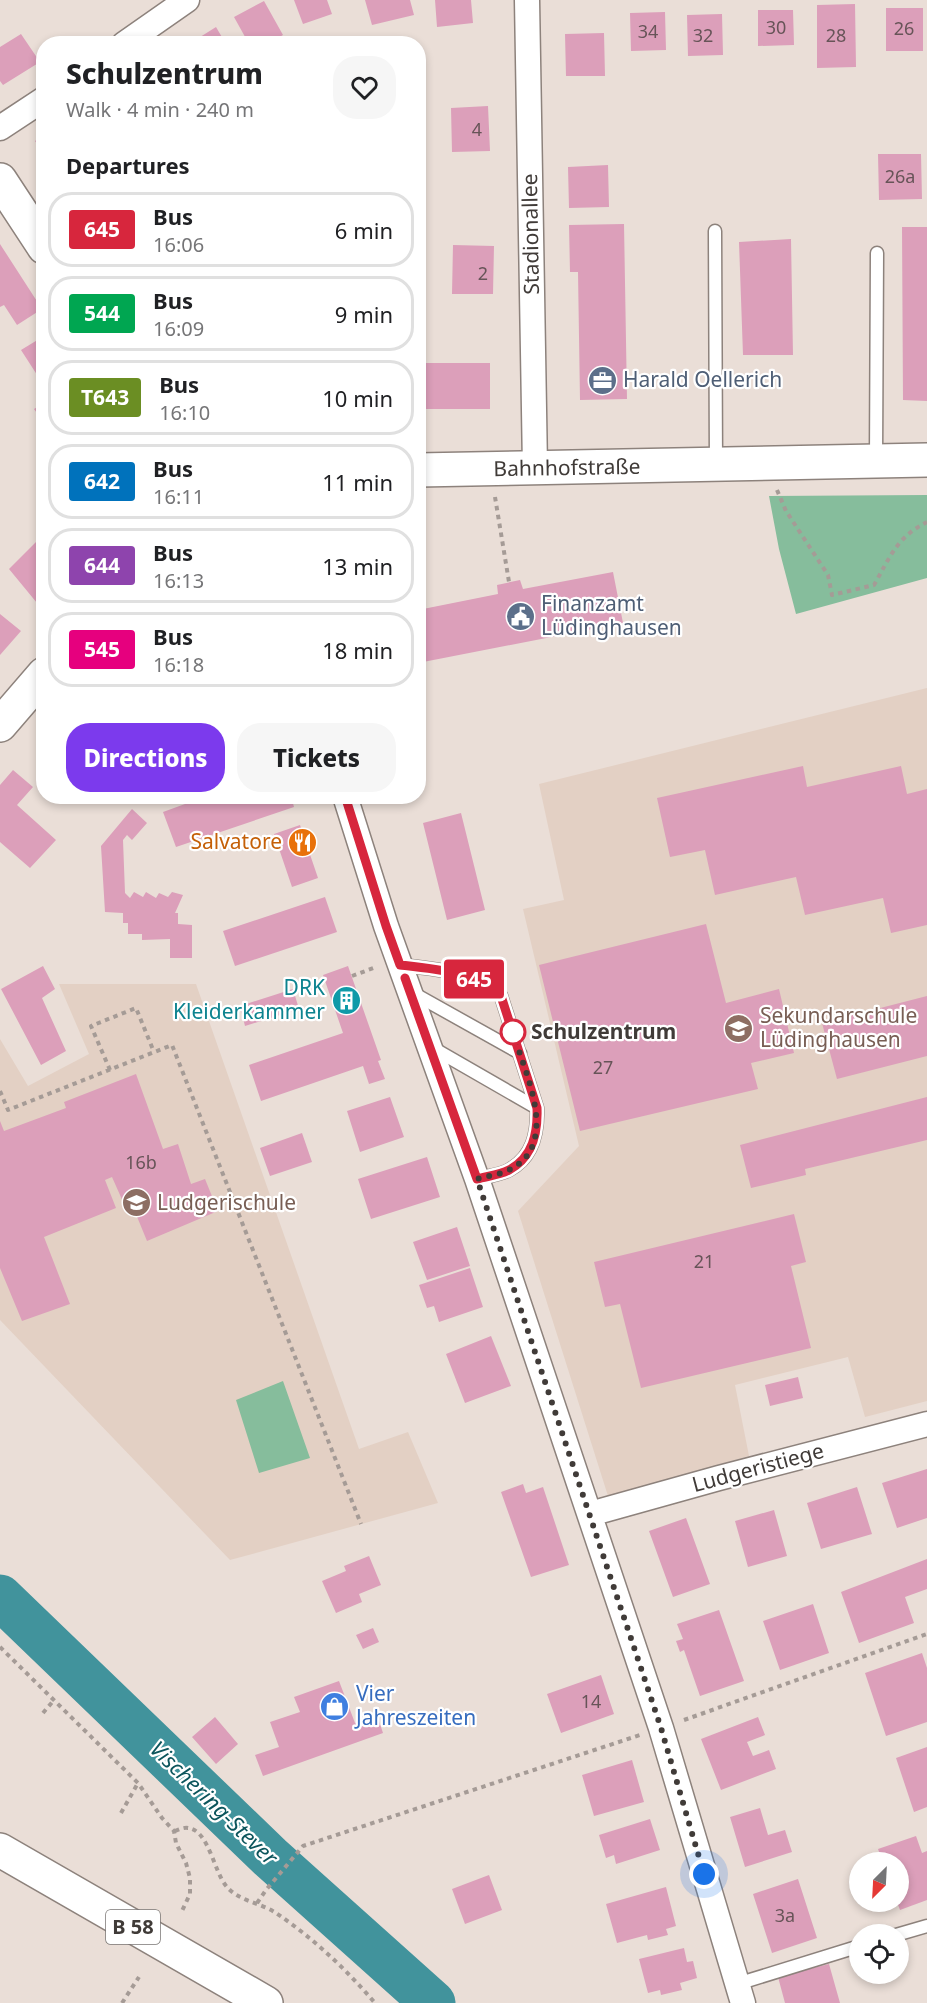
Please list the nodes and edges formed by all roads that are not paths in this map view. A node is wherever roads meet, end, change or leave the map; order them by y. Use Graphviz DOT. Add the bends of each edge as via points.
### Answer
graph roads {
  1 [pos="187,0"];
  2 [pos="527,0"];
  3 [pos="135,36"];
  4 [pos="36,104"];
  5 [pos="0,128"];
  6 [pos="0,180"];
  7 [pos="715,231"];
  8 [pos="36,235"];
  9 [pos="877,253"];
  10 [pos="927,460"];
  11 [pos="876,462"];
  12 [pos="716,466"];
  13 [pos="535,468"];
  14 [pos="426,470"];
  15 [pos="36,683"];
  16 [pos="0,725"];
  17 [pos="348,804"];
  18 [pos="400,965"];
  19 [pos="409,991"];
  20 [pos="430,1047"];
  21 [pos="520,1053"];
  22 [pos="537,1108"];
  23 [pos="477,1179"];
  24 [pos="927,1424"];
  25 [pos="590,1514"];
  26 [pos="0,1850"];
  27 [pos="927,1926"];
  28 [pos="909,1931"];
  29 [pos="849,1950"];
  30 [pos="740,1993"];
  31 [pos="267,2003"];
  1 -- 3 [label="street"];
  2 -- 13 [label="street, Stadionallee"];
  4 -- 5 [label="street"];
  6 -- 8 [label="main road"];
  7 -- 12 [label="lane"];
  9 -- 11 [label="lane"];
  10 -- 11 [label="main road, Bahnhofstraße"];
  11 -- 12 [label="main road, Bahnhofstraße"];
  12 -- 13 [label="main road, Bahnhofstraße"];
  13 -- 14 [label="main road, Bahnhofstraße"];
  15 -- 16 [label="main road"];
  17 -- 18 [label="street"];
  18 -- 19 [label="street"];
  18 -- 21 [label="lane" via="453,973 487,985 501,996"];
  19 -- 20 [label="street"];
  19 -- 21 [label="lane"];
  20 -- 22 [label="lane"];
  20 -- 23 [label="street"];
  21 -- 22 [label="lane"];
  22 -- 23 [label="lane" via="533,1144 524,1159 509,1170"];
  23 -- 25 [label="street"];
  24 -- 25 [label="street, Ludgeristiege"];
  25 -- 30 [label="street" via="661,1728"];
  26 -- 31 [label="main road, B 58"];
  27 -- 28 [label="lane"];
  29 -- 30 [label="lane"];
}
